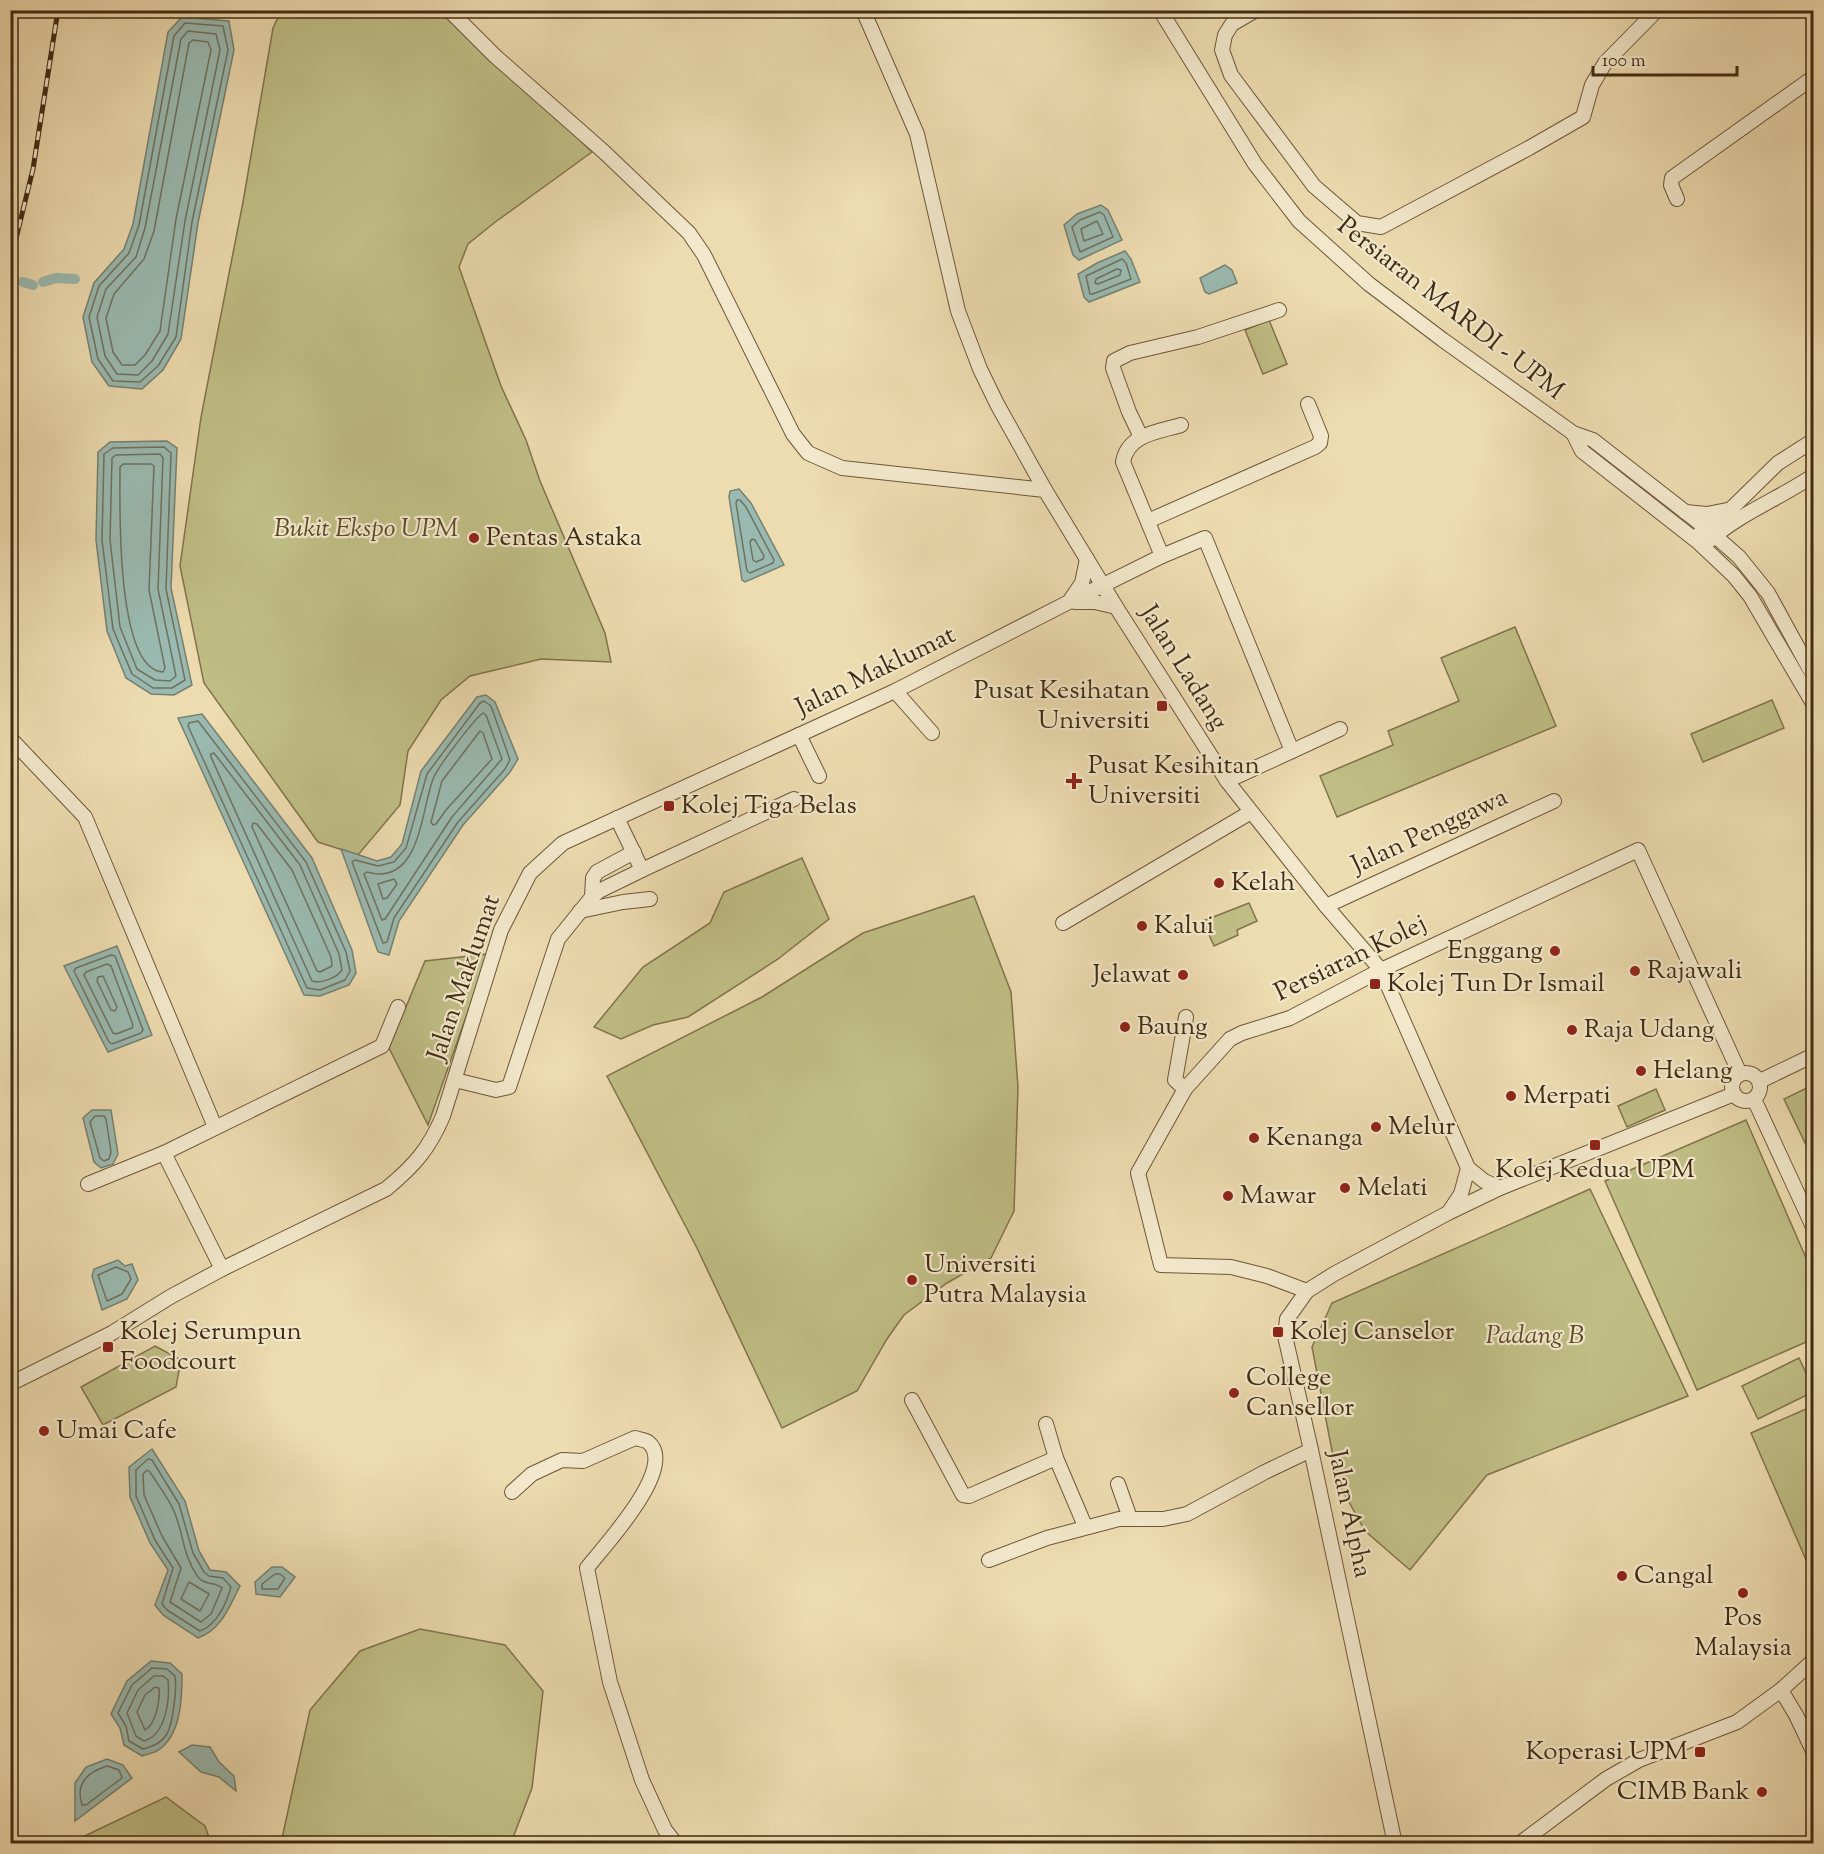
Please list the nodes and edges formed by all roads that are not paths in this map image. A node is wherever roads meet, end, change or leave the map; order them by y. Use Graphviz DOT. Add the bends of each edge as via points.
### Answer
graph roads {
  1 [pos="449,10"];
  2 [pos="862,10"];
  3 [pos="1160,10"];
  4 [pos="1256,10"];
  5 [pos="1657,10"];
  6 [pos="1814,77"];
  7 [pos="1677,199"];
  8 [pos="1279,310"];
  9 [pos="1308,404"];
  10 [pos="1181,425"];
  11 [pos="1573,433"];
  12 [pos="1141,437"];
  13 [pos="1814,440"];
  14 [pos="1814,475"];
  15 [pos="1045,490"];
  16 [pos="1685,512"];
  17 [pos="1732,515"];
  18 [pos="1148,521"];
  19 [pos="1710,532"];
  20 [pos="1698,542"];
  21 [pos="1162,556"];
  22 [pos="1739,557"];
  23 [pos="1087,559"];
  24 [pos="1103,586"];
  25 [pos="1067,603"];
  26 [pos="1116,607"];
  27 [pos="1814,677"];
  28 [pos="895,692"];
  29 [pos="1814,705"];
  30 [pos="1340,729"];
  31 [pos="932,733"];
  32 [pos="800,735"];
  33 [pos="10,738"];
  34 [pos="1292,751"];
  35 [pos="819,776"];
  36 [pos="1227,781"];
  37 [pos="794,799"];
  38 [pos="1554,801"];
  39 [pos="1251,812"];
  40 [pos="617,818"];
  41 [pos="634,852"];
  42 [pos="642,870"];
  43 [pos="592,897"];
  44 [pos="650,899"];
  45 [pos="1326,906"];
  46 [pos="580,911"];
  47 [pos="1063,923"];
  48 [pos="1382,970"];
  49 [pos="398,1007"];
  50 [pos="1186,1017"];
  51 [pos="1814,1055"];
  52 [pos="1740,1074"];
  53 [pos="455,1080"];
  54 [pos="1760,1081"];
  55 [pos="1185,1089"];
  56 [pos="1734,1094"];
  57 [pos="1754,1099"];
  58 [pos="215,1127"];
  59 [pos="164,1153"];
  60 [pos="1468,1168"];
  61 [pos="88,1184"];
  62 [pos="1500,1188"];
  63 [pos="1448,1214"];
  64 [pos="1814,1229"];
  65 [pos="222,1269"];
  66 [pos="1307,1291"];
  67 [pos="10,1384"];
  68 [pos="912,1400"];
  69 [pos="1046,1424"];
  70 [pos="1311,1450"];
  71 [pos="1056,1458"];
  72 [pos="1118,1484"];
  73 [pos="513,1492"];
  74 [pos="1130,1518"];
  75 [pos="1085,1526"];
  76 [pos="989,1560"];
  77 [pos="1814,1660"];
  78 [pos="1781,1690"];
  79 [pos="1814,1753"];
  80 [pos="676,1844"];
  81 [pos="1395,1844"];
  82 [pos="1519,1844"];
  1 -- 15 [label="street" via="689,233 704,255 793,435 808,453 842,468"];
  2 -- 15 [label="street, Jalan Ladang" via="919,141 965,333 997,404"];
  3 -- 11 [label="street, Persiaran MARDI - UPM" via="1255,164 1299,220 1369,284"];
  4 -- 5 [label="street" via="1232,24 1225,35 1222,50 1231,75 1314,186 1357,223 1382,227 1583,117 1592,85 1605,63"];
  6 -- 7 [label="street" via="1672,178"];
  8 -- 12 [label="street" via="1197,337 1130,353 1114,362"];
  9 -- 18 [label="street" via="1321,436 1315,447"];
  10 -- 12 [label="street"];
  11 -- 16 [label="street, Persiaran MARDI - UPM" via="1593,440"];
  11 -- 20 [label="street, Persiaran MARDI - UPM" via="1582,451"];
  12 -- 18 [label="street" via="1125,450 1123,462"];
  13 -- 17 [label="street" via="1778,463"];
  14 -- 17 [label="street" via="1794,489"];
  15 -- 23 [label="street, Jalan Ladang"];
  16 -- 17 [label="street"];
  16 -- 19 [label="street, Persiaran MARDI - UPM"];
  17 -- 19 [label="street"];
  17 -- 22 [label="street" via="1731,532"];
  18 -- 21 [label="street"];
  19 -- 20 [label="street"];
  19 -- 22 [label="street, Persiaran MARDI - UPM"];
  20 -- 29 [label="street, Persiaran MARDI - UPM" via="1749,596"];
  21 -- 24 [label="street, Jalan Maklumat"];
  21 -- 34 [label="street, Jalan Maklumat" via="1205,538"];
  22 -- 27 [label="street, Persiaran MARDI - UPM" via="1768,593"];
  23 -- 24 [label="street, Jalan Ladang"];
  23 -- 25 [label="street" via="1082,583"];
  24 -- 25 [label="street, Jalan Maklumat"];
  24 -- 26 [label="street, Jalan Ladang"];
  25 -- 26 [label="street" via="1083,601"];
  25 -- 28 [label="street, Jalan Maklumat"];
  26 -- 36 [label="street, Jalan Ladang"];
  28 -- 31 [label="street"];
  28 -- 32 [label="street, Jalan Maklumat"];
  30 -- 34 [label="street"];
  32 -- 35 [label="street"];
  32 -- 40 [label="street, Jalan Maklumat"];
  33 -- 58 [label="street" via="85,817"];
  34 -- 36 [label="street"];
  36 -- 39 [label="street, Jalan Ladang"];
  37 -- 42 [label="street"];
  38 -- 45 [label="street, Jalan Penggawa"];
  39 -- 45 [label="street, Jalan Ladang"];
  39 -- 47 [label="street"];
  40 -- 41 [label="street"];
  40 -- 53 [label="street, Jalan Maklumat" via="563,843 530,873 501,930"];
  41 -- 42 [label="street"];
  41 -- 43 [label="street" via="597,872"];
  42 -- 43 [label="street"];
  43 -- 46 [label="street"];
  44 -- 46 [label="street"];
  45 -- 48 [label="street, Jalan Ladang"];
  46 -- 53 [label="street" via="558,939 509,1087 496,1090"];
  48 -- 52 [label="street, Persiaran Kolej" via="1638,850"];
  48 -- 55 [label="street, Persiaran Kolej" via="1290,1018 1230,1039"];
  48 -- 60 [label="street, Jalan Ladang"];
  49 -- 58 [label="street" via="382,1046"];
  50 -- 55 [label="street" via="1175,1080"];
  51 -- 54 [label="street"];
  52 -- 54 [label="street" via="1750,1073"];
  52 -- 56 [label="street" via="1732,1085"];
  53 -- 65 [label="street, Jalan Maklumat" via="432,1141 387,1189"];
  54 -- 57 [label="street" via="1760,1092"];
  55 -- 66 [label="street, Persiaran Kolej" via="1138,1173 1161,1265 1231,1267"];
  56 -- 57 [label="street" via="1745,1101"];
  56 -- 62 [label="street, Jalan Alpha"];
  57 -- 64 [label="street"];
  58 -- 59 [label="street"];
  59 -- 61 [label="street"];
  59 -- 65 [label="street"];
  60 -- 62 [label="street"];
  60 -- 63 [label="street" via="1461,1194"];
  62 -- 63 [label="street, Jalan Alpha"];
  63 -- 66 [label="street, Jalan Alpha"];
  65 -- 67 [label="street, Jalan Maklumat" via="112,1333"];
  66 -- 70 [label="street, Jalan Alpha" via="1287,1319 1285,1336"];
  68 -- 71 [label="street" via="963,1494 969,1496"];
  69 -- 71 [label="street"];
  70 -- 74 [label="street" via="1188,1514 1163,1519"];
  70 -- 81 [label="street, Jalan Alpha"];
  71 -- 75 [label="street"];
  72 -- 74 [label="street"];
  73 -- 80 [label="street" via="532,1474 562,1460 583,1461 635,1438 648,1442 653,1450 656,1465 643,1497 587,1568 610,1682 642,1780 665,1830"];
  74 -- 75 [label="street"];
  75 -- 76 [label="street"];
  77 -- 78 [label="street"];
  78 -- 79 [label="street"];
  78 -- 82 [label="street" via="1737,1722 1639,1760 1606,1779"];
}
